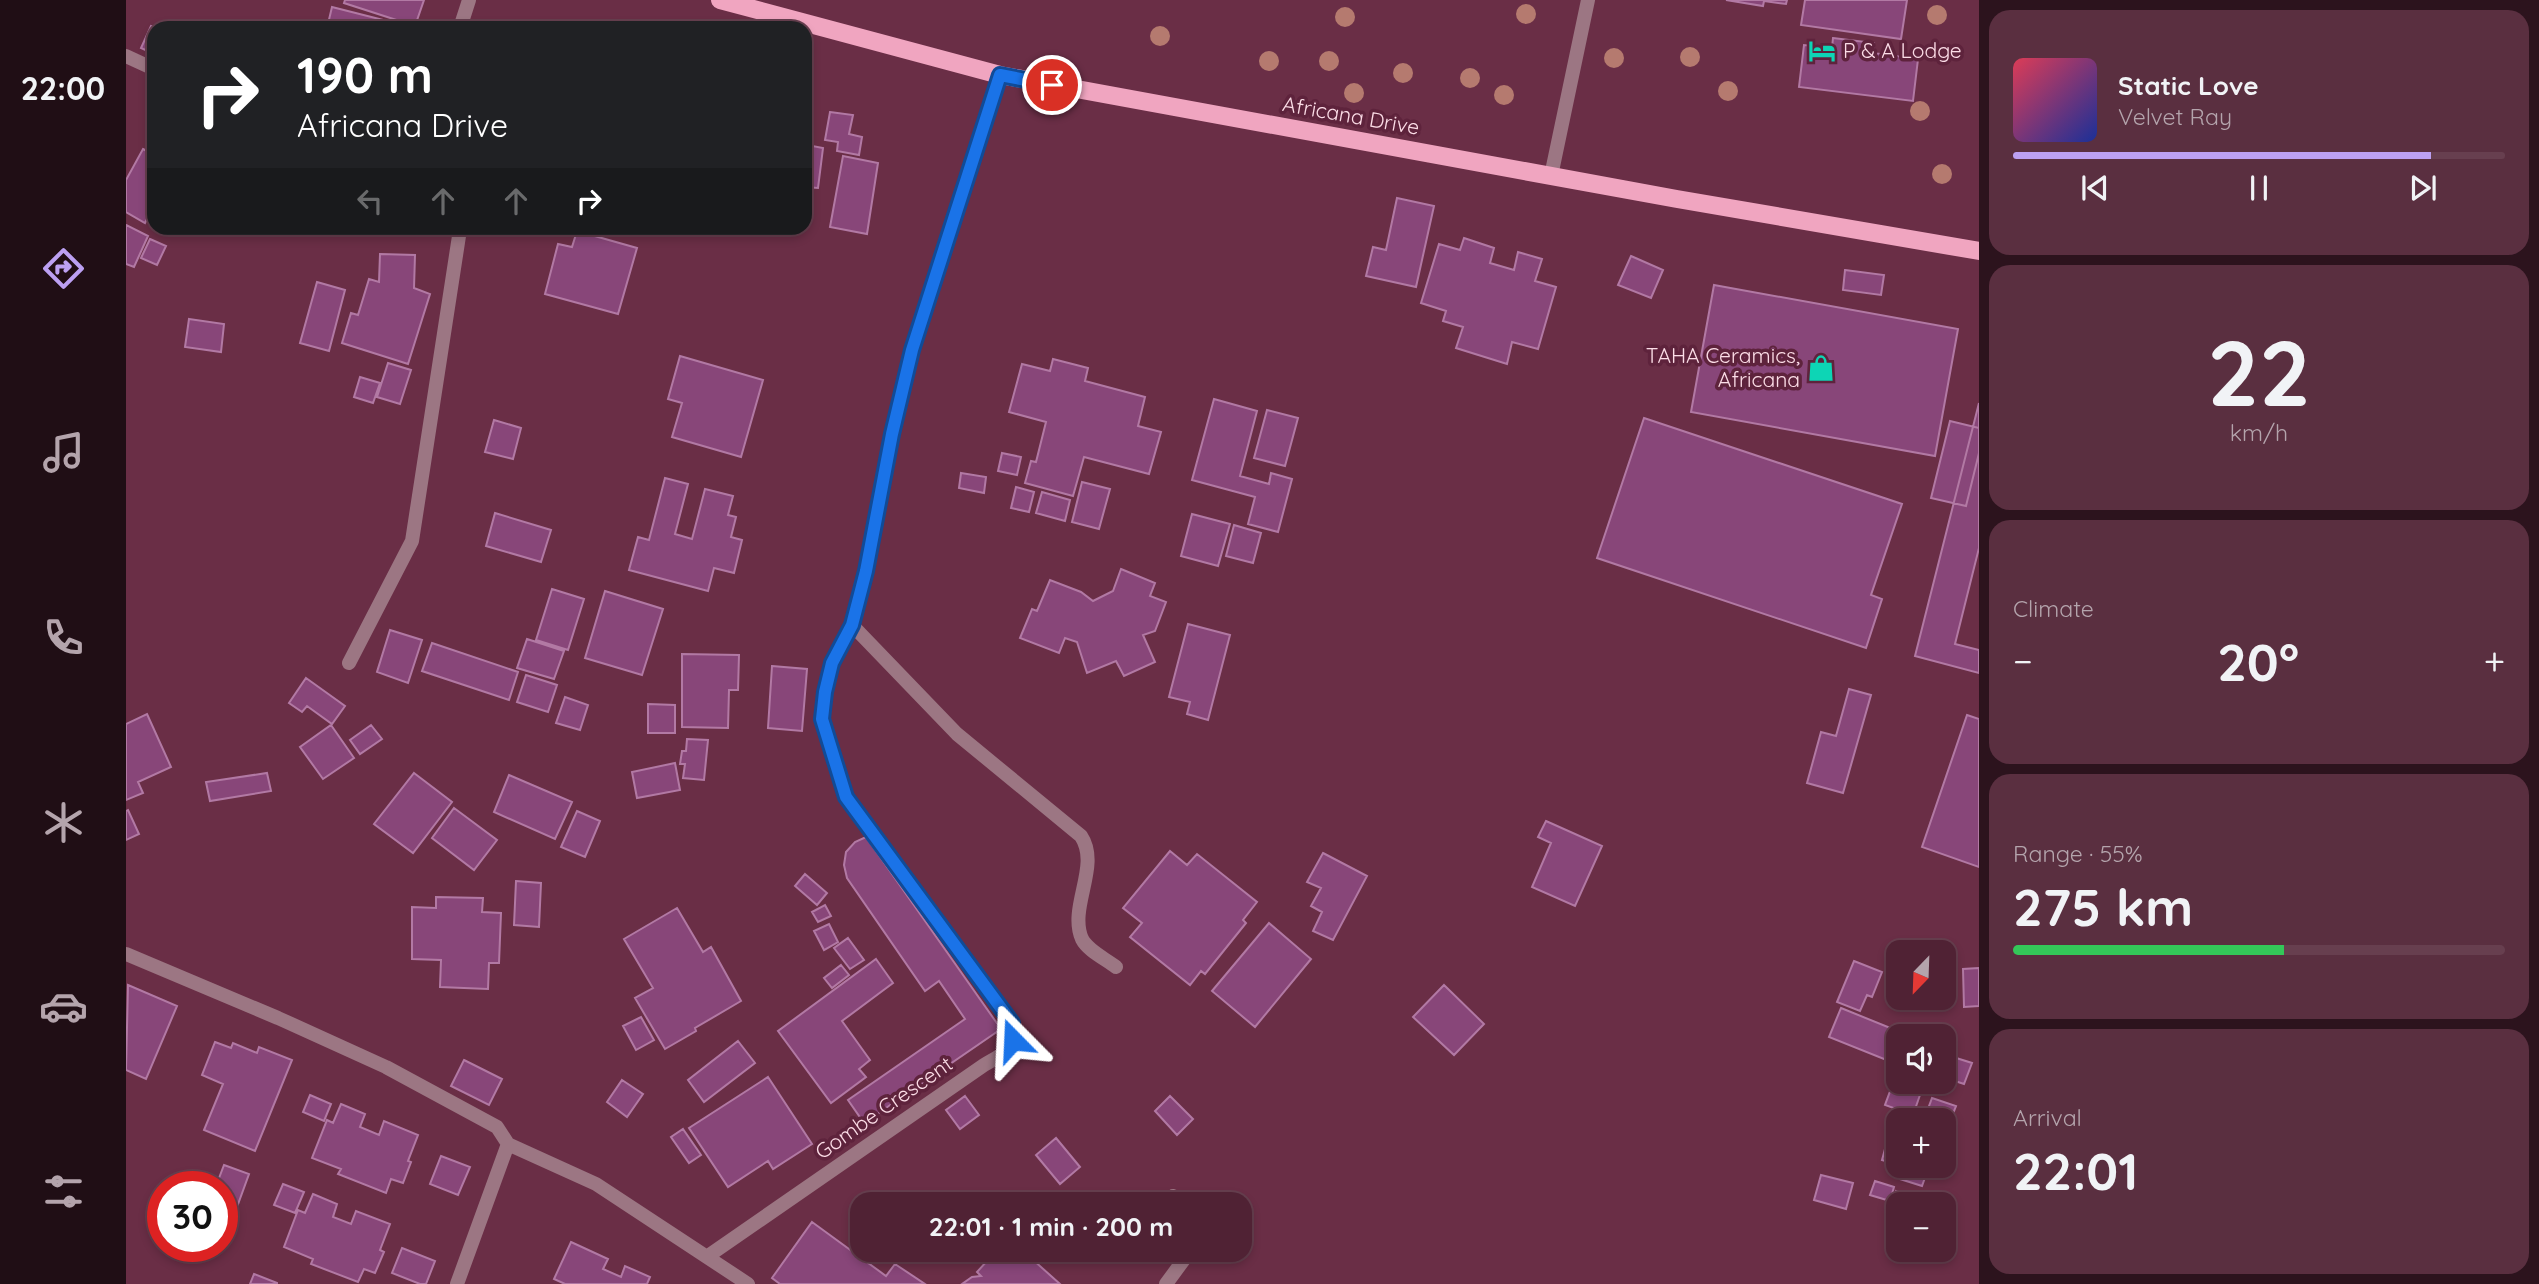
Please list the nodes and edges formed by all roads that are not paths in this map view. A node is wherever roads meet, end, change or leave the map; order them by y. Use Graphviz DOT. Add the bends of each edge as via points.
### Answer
graph roads {
  1 [pos="469,0"];
  2 [pos="720,0"];
  3 [pos="1588,0"];
  4 [pos="462,21"];
  5 [pos="798,21"];
  6 [pos="812,25"];
  7 [pos="126,56"];
  8 [pos="147,66"];
  9 [pos="1000,75"];
  10 [pos="1551,176"];
  11 [pos="458,235"];
  12 [pos="1979,251"];
  13 [pos="852,625"];
  14 [pos="349,663"];
  15 [pos="126,954"];
  16 [pos="1116,967"];
  17 [pos="508,1144"];
  18 [pos="708,1256"];
  19 [pos="1182,1262"];
  20 [pos="457,1284"];
  21 [pos="748,1284"];
  22 [pos="1166,1284"];
  1 -- 4 [label="street"];
  2 -- 5 [label="main road, Africana Drive"];
  3 -- 10 [label="street"];
  6 -- 9 [label="main road, Africana Drive"];
  7 -- 8 [label="street"];
  9 -- 10 [label="main road, Africana Drive"];
  9 -- 13 [label="street, Gombe Crescent" via="912,350"];
  10 -- 12 [label="main road, Africana Drive"];
  11 -- 14 [label="street" via="412,541"];
  13 -- 16 [label="street" via="957,734 1081,836 1087,860 1082,938"];
  13 -- 18 [label="street, Gombe Crescent" via="832,663 822,719 846,797 1012,1023 1013,1040 1006,1052"];
  15 -- 17 [label="street" via="386,1068 497,1127"];
  17 -- 18 [label="street" via="596,1184"];
  17 -- 20 [label="street"];
  18 -- 21 [label="street"];
  19 -- 22 [label="street"];
}
